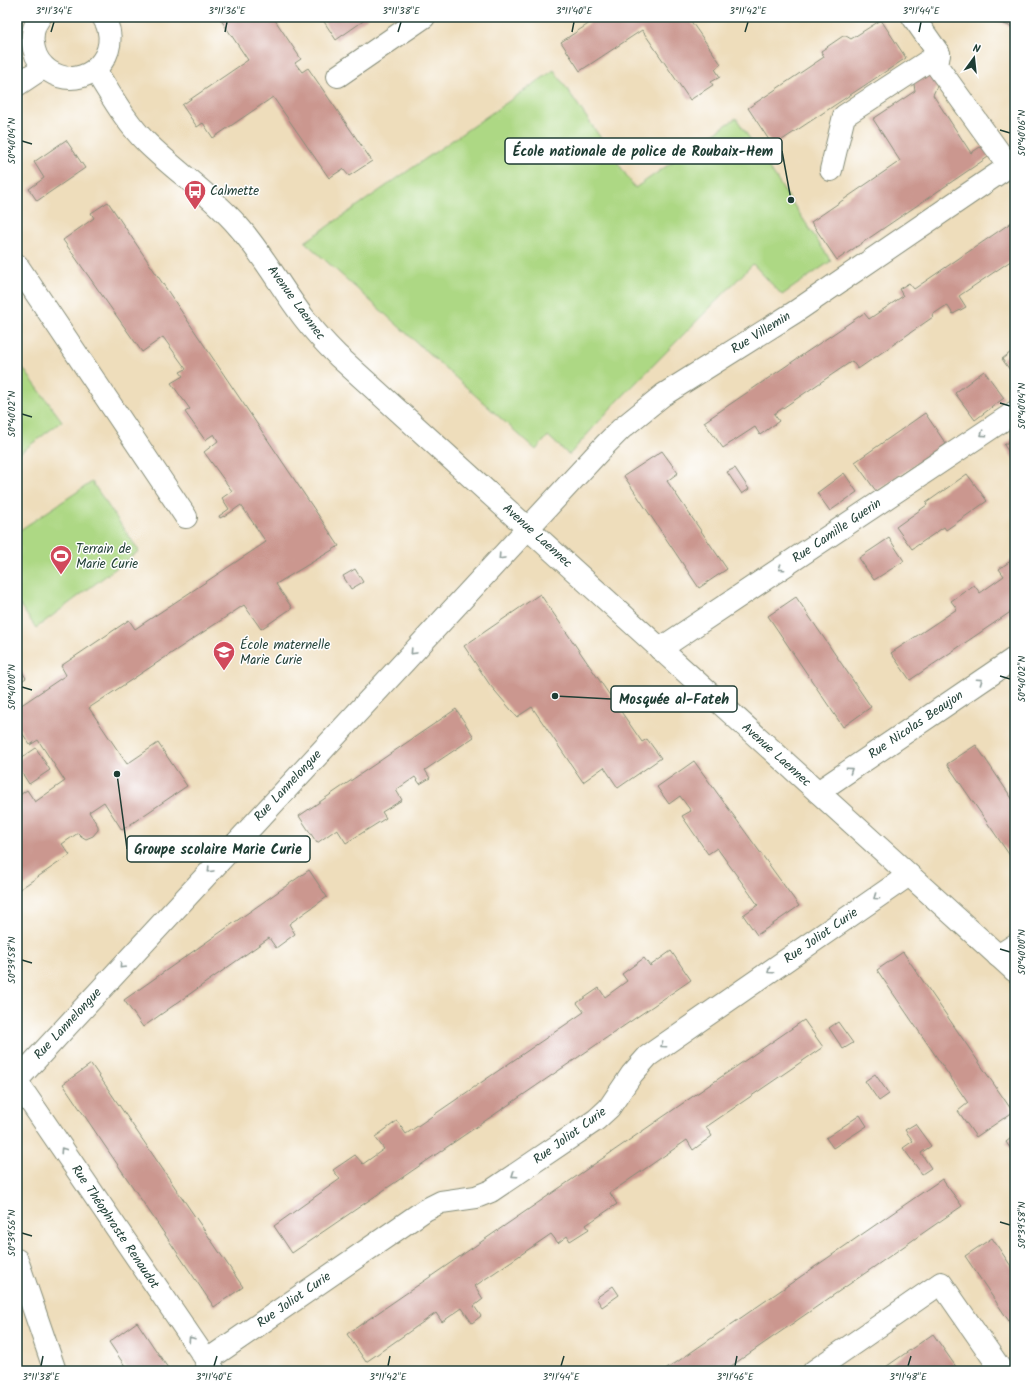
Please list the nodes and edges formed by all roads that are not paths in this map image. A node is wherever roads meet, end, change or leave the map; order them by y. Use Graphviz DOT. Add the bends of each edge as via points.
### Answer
graph roads {
  1 [pos="40,17"];
  2 [pos="424,17"];
  3 [pos="913,17"];
  4 [pos="109,20"];
  5 [pos="939,54"];
  6 [pos="44,67"];
  7 [pos="95,70"];
  8 [pos="338,76"];
  9 [pos="17,85"];
  10 [pos="1012,164"];
  11 [pos="832,170"];
  12 [pos="17,265"];
  13 [pos="1015,412"];
  14 [pos="186,516"];
  15 [pos="528,528"];
  16 [pos="660,649"];
  17 [pos="1015,658"];
  18 [pos="818,792"];
  19 [pos="909,875"];
  20 [pos="1007,950"];
  21 [pos="1015,971"];
  22 [pos="17,1081"];
  23 [pos="17,1260"];
  24 [pos="210,1366"];
  25 [pos="55,1371"];
  26 [pos="814,1371"];
  27 [pos="1002,1371"];
  1 -- 6 [label="street" via="33,32 33,45 36,57"];
  2 -- 8 [label="street"];
  3 -- 5 [label="street"];
  4 -- 7 [label="street" via="108,50"];
  5 -- 10 [label="street" via="937,66"];
  5 -- 11 [label="street" via="844,116"];
  6 -- 7 [label="street" via="66,78 78,78"];
  6 -- 9 [label="street"];
  7 -- 15 [label="street, Avenue Laennec" via="127,119 147,143 238,226 320,337"];
  10 -- 15 [label="street, Rue Villemin" via="794,312 663,395 606,444"];
  12 -- 14 [label="street"];
  13 -- 16 [label="street, Rue Camille Guerin, one-way"];
  15 -- 16 [label="street, Avenue Laennec"];
  15 -- 22 [label="street, Rue Lannelongue, one-way"];
  16 -- 18 [label="street, Avenue Laennec"];
  18 -- 17 [label="street, Rue Nicolas Beaujon, one-way"];
  18 -- 19 [label="street, Avenue Laennec"];
  19 -- 20 [label="street, Avenue Laennec"];
  19 -- 24 [label="street, Rue Joliot Curie, one-way" via="648,1056 609,1108 596,1120 491,1191 476,1197 441,1202 425,1210"];
  20 -- 21 [label="street, Avenue Laennec"];
  24 -- 22 [label="street, Rue Théophraste Renaudot, one-way"];
  23 -- 25 [label="street"];
  26 -- 27 [label="street" via="941,1283"];
}
